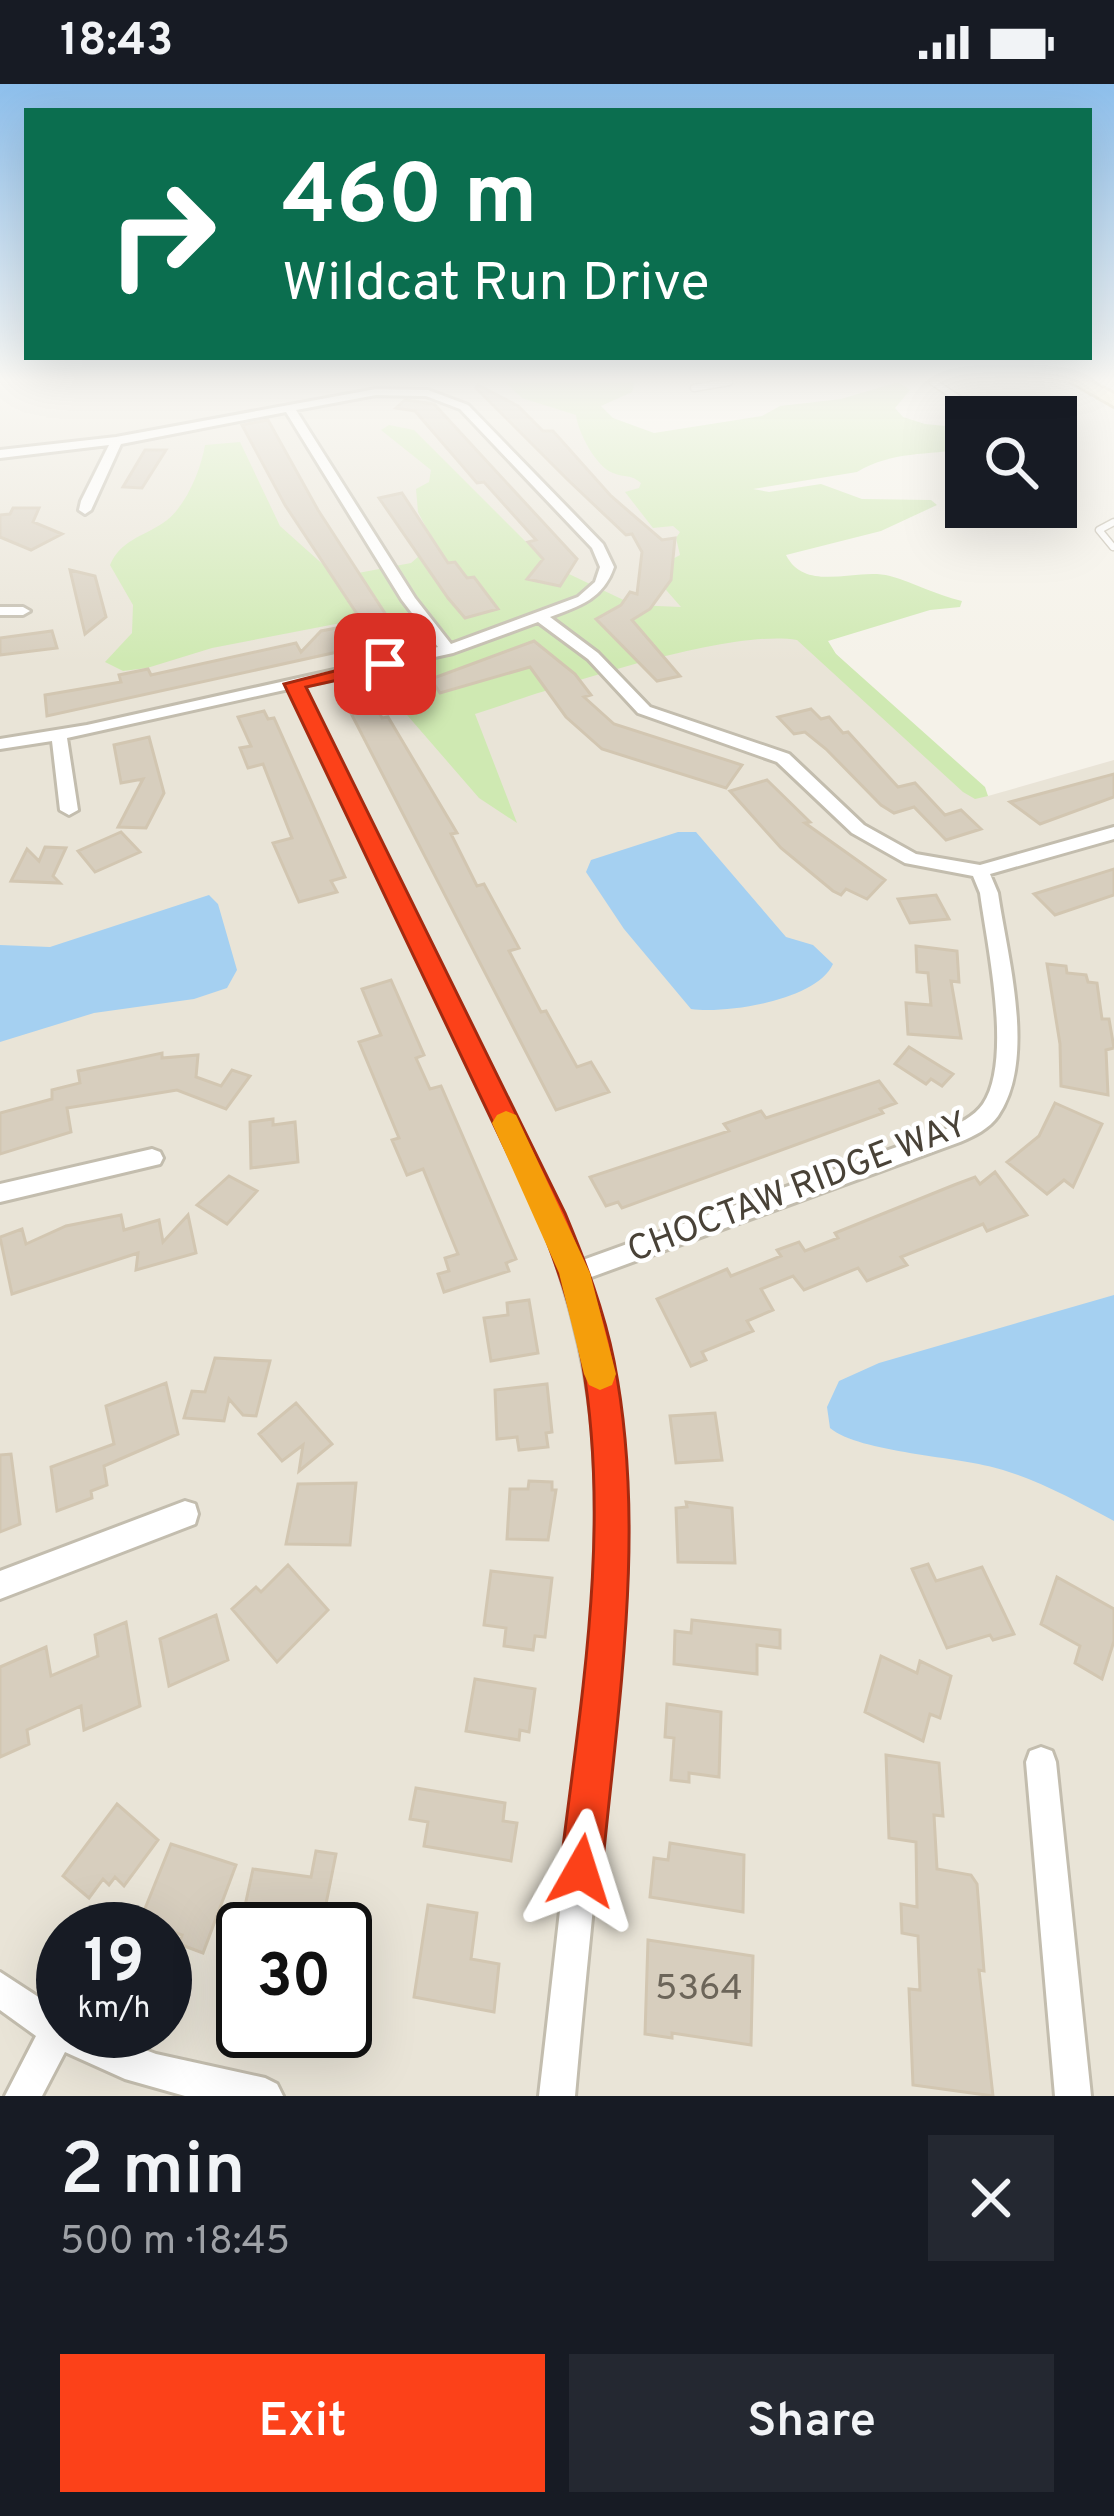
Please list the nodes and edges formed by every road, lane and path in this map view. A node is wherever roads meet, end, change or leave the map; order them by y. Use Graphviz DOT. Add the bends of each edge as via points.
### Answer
graph roads {
  1 [pos="99,476"];
  2 [pos="332,476"];
  3 [pos="529,476"];
  4 [pos="85,510"];
  5 [pos="1114,522"];
  6 [pos="1113,547"];
  7 [pos="0,611"];
  8 [pos="23,611"];
  9 [pos="541,617"];
  10 [pos="448,650"];
  11 [pos="294,684"];
  12 [pos="59,735"];
  13 [pos="0,744"];
  14 [pos="69,810"];
  15 [pos="1114,833"];
  16 [pos="980,872"];
  17 [pos="152,1158"];
  18 [pos="0,1193"];
  19 [pos="575,1273"];
  20 [pos="185,1514"];
  21 [pos="0,1585"];
  22 [pos="1041,1762"];
  23 [pos="0,1989"];
  24 [pos="36,2016"];
  25 [pos="43,2058"];
  26 [pos="117,2058"];
  27 [pos="23,2096"];
  28 [pos="266,2096"];
  29 [pos="557,2096"];
  30 [pos="1073,2096"];
  1 -- 4 [label="street"];
  2 -- 10 [label="street"];
  3 -- 9 [label="street" via="607,567 583,600"];
  5 -- 6 [label="lane" via="1099,530"];
  7 -- 8 [label="street"];
  9 -- 10 [label="street"];
  9 -- 16 [label="street" via="644,710 783,758 883,847"];
  10 -- 11 [label="street"];
  11 -- 12 [label="street"];
  11 -- 19 [label="street"];
  12 -- 13 [label="street"];
  12 -- 14 [label="street"];
  15 -- 16 [label="street"];
  16 -- 19 [label="street, CHOCTAW RIDGE WAY" via="989,892 1008,1064 992,1109 952,1136"];
  17 -- 18 [label="street"];
  19 -- 29 [label="street" via="598,1358 612,1511 610,1602"];
  20 -- 21 [label="street"];
  22 -- 30 [label="street"];
  23 -- 24 [label="street"];
  25 -- 27 [label="street"];
  26 -- 28 [label="street"];
}
